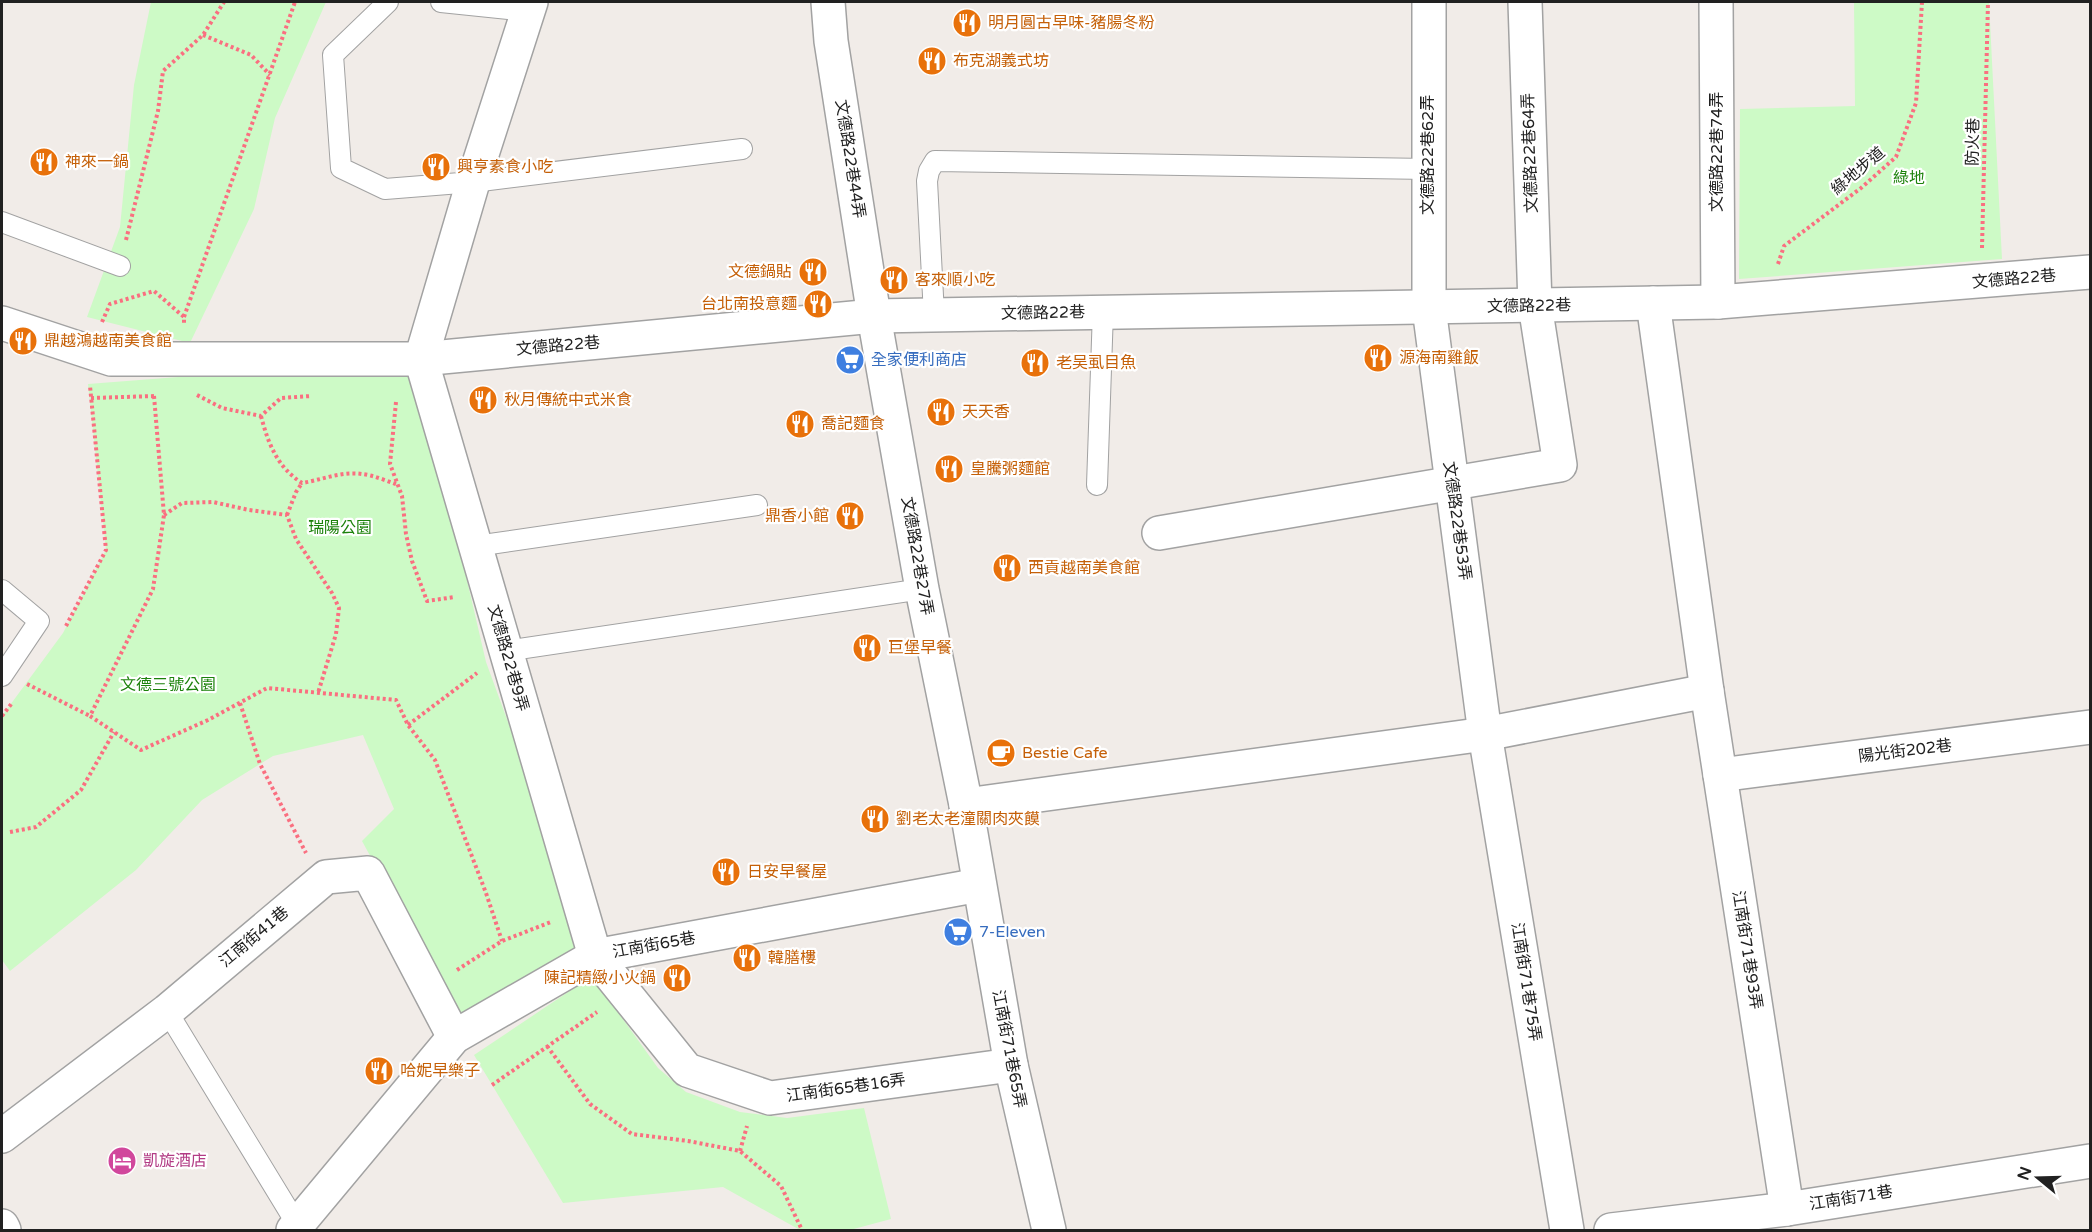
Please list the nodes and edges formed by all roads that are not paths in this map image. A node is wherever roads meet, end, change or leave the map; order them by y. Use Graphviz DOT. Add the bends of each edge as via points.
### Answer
graph roads {
  1 [pos="388,2"];
  2 [pos="441,2"];
  3 [pos="828,2"];
  4 [pos="1429,2"];
  5 [pos="1525,2"];
  6 [pos="1716,2"];
  7 [pos="529,6"];
  8 [pos="742,149"];
  9 [pos="1428,170"];
  10 [pos="473,182"];
  11 [pos="2,222"];
  12 [pos="120,266"];
  13 [pos="2091,272"];
  14 [pos="1718,302"];
  15 [pos="1653,303"];
  16 [pos="1536,305"];
  17 [pos="1429,308"];
  18 [pos="1103,311"];
  19 [pos="934,315"];
  20 [pos="874,316"];
  21 [pos="2,323"];
  22 [pos="422,359"];
  23 [pos="1452,484"];
  24 [pos="1097,485"];
  25 [pos="757,505"];
  26 [pos="1159,533"];
  27 [pos="476,546"];
  28 [pos="922,589"];
  29 [pos="2,590"];
  30 [pos="506,651"];
  31 [pos="2,676"];
  32 [pos="1707,691"];
  33 [pos="2091,726"];
  34 [pos="1485,734"];
  35 [pos="1720,775"];
  36 [pos="966,805"];
  37 [pos="977,876"];
  38 [pos="595,956"];
  39 [pos="168,1011"];
  40 [pos="454,1037"];
  41 [pos="1011,1065"];
  42 [pos="2,1136"];
  43 [pos="2091,1161"];
  44 [pos="1786,1209"];
  45 [pos="1705,1225"];
  46 [pos="2,1226"];
  47 [pos="296,1228"];
  48 [pos="4,1230"];
  49 [pos="1049,1230"];
  50 [pos="1567,1230"];
  51 [pos="1611,1230"];
  1 -- 10 [label="lane" via="333,55 341,168 385,189"];
  2 -- 7 [label="lane"];
  3 -- 20 [label="street, 文德路22巷44弄"];
  4 -- 9 [label="street, 文德路22巷62弄"];
  5 -- 16 [label="street, 文德路22巷64弄"];
  6 -- 14 [label="street, 文德路22巷74弄"];
  7 -- 10 [label="street"];
  8 -- 10 [label="lane"];
  9 -- 17 [label="street, 文德路22巷62弄"];
  9 -- 19 [label="lane" via="935,161 927,181"];
  10 -- 22 [label="street"];
  11 -- 12 [label="lane"];
  13 -- 14 [label="street, 文德路22巷"];
  14 -- 15 [label="street, 文德路22巷"];
  15 -- 16 [label="street, 文德路22巷"];
  15 -- 32 [label="street, 江南街71巷93弄"];
  16 -- 17 [label="street, 文德路22巷"];
  16 -- 23 [label="street, 文德路22巷64弄" via="1560,465"];
  17 -- 18 [label="street, 文德路22巷"];
  17 -- 23 [label="street, 文德路22巷53弄"];
  18 -- 19 [label="street, 文德路22巷"];
  18 -- 24 [label="lane"];
  19 -- 20 [label="street, 文德路22巷"];
  20 -- 22 [label="street, 文德路22巷"];
  20 -- 28 [label="street, 文德路22巷27弄"];
  21 -- 22 [label="street, 文德路22巷" via="111,358"];
  22 -- 27 [label="street, 文德路22巷9弄"];
  23 -- 26 [label="street"];
  23 -- 34 [label="street, 文德路22巷53弄"];
  25 -- 27 [label="lane"];
  27 -- 30 [label="street, 文德路22巷9弄"];
  28 -- 30 [label="lane"];
  28 -- 36 [label="street, 文德路22巷27弄"];
  29 -- 31 [label="lane" via="39,621"];
  30 -- 38 [label="street, 文德路22巷9弄"];
  32 -- 34 [label="street"];
  32 -- 35 [label="street, 江南街71巷93弄"];
  33 -- 35 [label="street, 陽光街202巷"];
  34 -- 36 [label="street"];
  34 -- 50 [label="street, 江南街71巷75弄"];
  35 -- 44 [label="street, 江南街71巷93弄"];
  36 -- 37 [label="street, 文德路22巷27弄"];
  37 -- 38 [label="street, 江南街65巷"];
  37 -- 41 [label="street, 江南街71巷65弄"];
  38 -- 40 [label="street, 江南街65巷"];
  38 -- 41 [label="street, 江南街65巷16弄" via="687,1070 770,1098"];
  39 -- 40 [label="street, 江南街41巷" via="326,877 368,873"];
  39 -- 42 [label="street, 江南街41巷"];
  39 -- 47 [label="lane"];
  40 -- 47 [label="street, 江南街65巷"];
  41 -- 49 [label="street, 江南街71巷65弄"];
  43 -- 44 [label="street, 江南街71巷"];
  44 -- 45 [label="street, 江南街71巷"];
  45 -- 51 [label="street, 江南街71巷"];
  46 -- 48 [label="street"];
}
